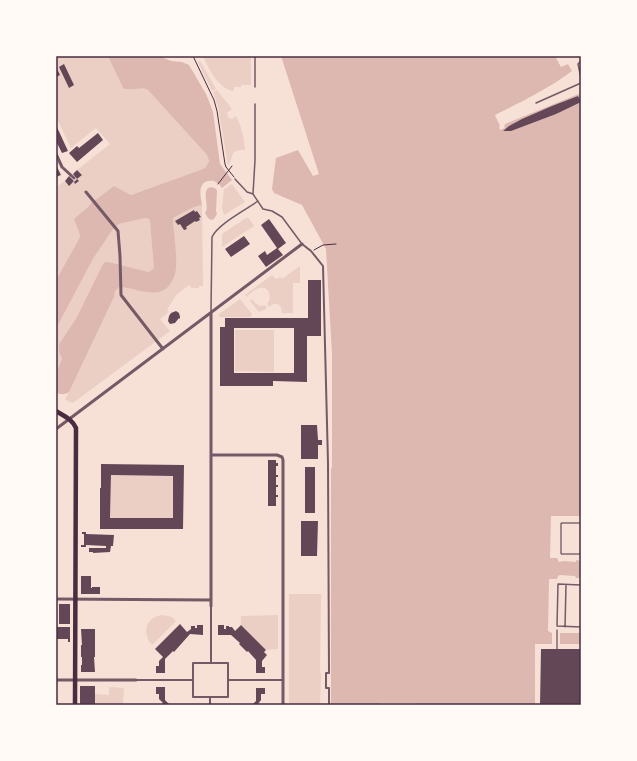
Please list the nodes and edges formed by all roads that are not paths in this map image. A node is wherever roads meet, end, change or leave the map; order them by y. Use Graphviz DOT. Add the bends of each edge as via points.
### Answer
graph roads {
  1 [pos="255,56"];
  2 [pos="581,60"];
  3 [pos="581,78"];
  4 [pos="581,83"];
  5 [pos="255,87"];
  6 [pos="536,103"];
  7 [pos="255,104"];
  8 [pos="56,154"];
  9 [pos="74,178"];
  10 [pos="235,179"];
  11 [pos="86,192"];
  12 [pos="253,194"];
  13 [pos="258,201"];
  14 [pos="302,244"];
  15 [pos="211,313"];
  16 [pos="163,349"];
  17 [pos="56,411"];
  18 [pos="70,419"];
  19 [pos="56,429"];
  20 [pos="211,455"];
  21 [pos="566,584"];
  22 [pos="581,585"];
  23 [pos="56,599"];
  24 [pos="75,599"];
  25 [pos="211,600"];
  26 [pos="211,606"];
  27 [pos="565,627"];
  28 [pos="581,627"];
  29 [pos="211,663"];
  30 [pos="56,680"];
  31 [pos="75,680"];
  32 [pos="136,680"];
  33 [pos="193,680"];
  34 [pos="228,680"];
  35 [pos="283,680"];
  36 [pos="210,697"];
  37 [pos="75,705"];
  38 [pos="210,705"];
  39 [pos="283,705"];
  40 [pos="329,705"];
  1 -- 5 [label="lane"];
  2 -- 3 [label="lane" via="578,64"];
  4 -- 6 [label="lane"];
  7 -- 12 [label="lane"];
  8 -- 9 [label="street" via="62,167"];
  10 -- 12 [label="lane"];
  11 -- 16 [label="street" via="118,231 122,295"];
  12 -- 13 [label="lane"];
  13 -- 14 [label="lane" via="264,209 282,217"];
  13 -- 15 [label="lane" via="224,224 212,237"];
  14 -- 15 [label="street"];
  14 -- 40 [label="street" via="323,266 329,558 329,673 326,673 325,681 326,688 329,688"];
  15 -- 16 [label="street"];
  15 -- 20 [label="street"];
  16 -- 18 [label="street"];
  17 -- 18 [label="main road"];
  18 -- 19 [label="street"];
  18 -- 24 [label="main road" via="76,428"];
  20 -- 25 [label="street"];
  20 -- 35 [label="street" via="278,455 283,460"];
  21 -- 22 [label="lane"];
  21 -- 27 [label="lane"];
  21 -- 27 [label="lane" via="558,584 557,626"];
  23 -- 24 [label="street"];
  24 -- 25 [label="street"];
  24 -- 31 [label="main road"];
  25 -- 26 [label="street"];
  26 -- 29 [label="street"];
  27 -- 28 [label="lane"];
  29 -- 33 [label="street" via="193,663"];
  29 -- 34 [label="street" via="228,663"];
  30 -- 31 [label="street"];
  31 -- 32 [label="street"];
  31 -- 37 [label="main road"];
  32 -- 33 [label="street"];
  33 -- 36 [label="street" via="193,697"];
  34 -- 35 [label="street"];
  34 -- 36 [label="street" via="228,697"];
  35 -- 39 [label="street"];
  36 -- 38 [label="street"];
}
